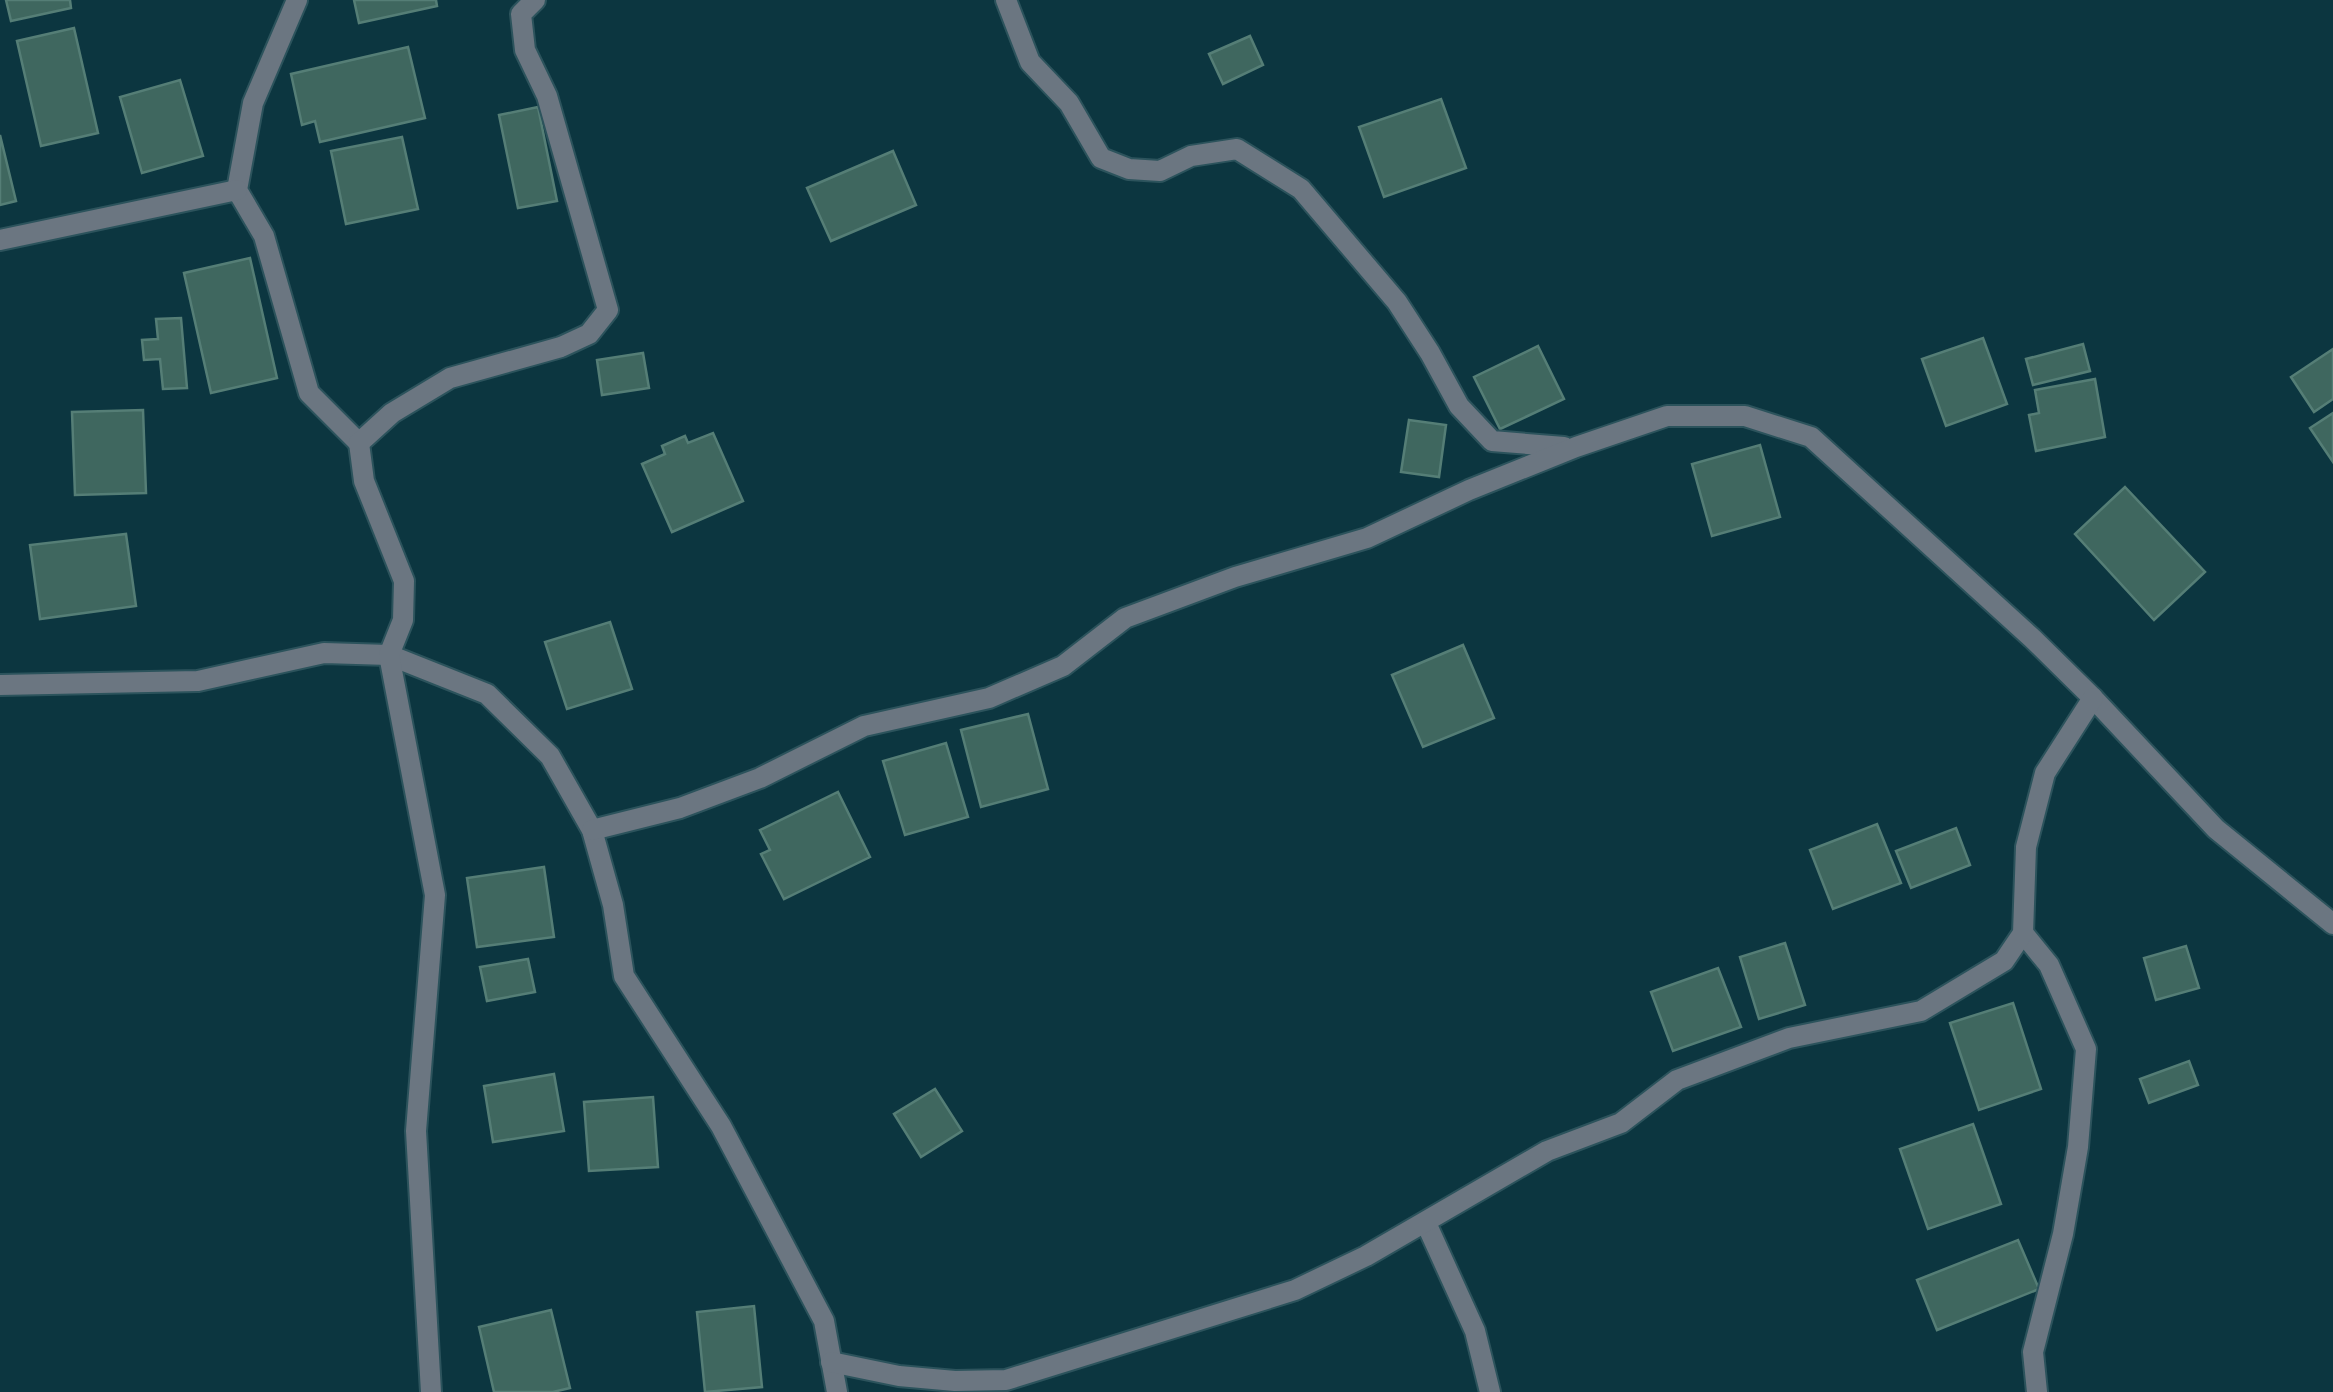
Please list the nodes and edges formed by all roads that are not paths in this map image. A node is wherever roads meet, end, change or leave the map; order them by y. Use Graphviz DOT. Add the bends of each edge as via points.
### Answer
graph roads {
  1 [pos="297,0"];
  2 [pos="535,0"];
  3 [pos="1006,0"];
  4 [pos="237,190"];
  5 [pos="0,240"];
  6 [pos="359,443"];
  7 [pos="1576,447"];
  8 [pos="389,655"];
  9 [pos="0,685"];
  10 [pos="2093,698"];
  11 [pos="592,830"];
  12 [pos="2333,924"];
  13 [pos="2023,934"];
  14 [pos="1426,1223"];
  15 [pos="831,1362"];
  16 [pos="431,1392"];
  17 [pos="837,1392"];
  18 [pos="1490,1392"];
  19 [pos="2036,1392"];
  1 -- 4 [label="street" via="253,103"];
  2 -- 6 [label="street" via="521,14 525,50 547,96 608,310 589,334 561,347 450,378 392,413"];
  3 -- 7 [label="street" via="1030,62 1069,103 1102,158 1129,170 1160,171 1191,156 1238,149 1301,188 1396,302 1459,406 1492,441"];
  4 -- 5 [label="street"];
  4 -- 6 [label="street" via="264,236 309,393"];
  6 -- 8 [label="street" via="364,481 404,581 403,620"];
  7 -- 10 [label="street" via="1666,416 1745,416 1810,437"];
  7 -- 11 [label="street" via="1366,538 1125,618 1063,666 988,698 864,726 728,790"];
  8 -- 9 [label="street" via="324,654 198,680"];
  8 -- 11 [label="street" via="487,694 550,756"];
  8 -- 16 [label="street" via="435,894 416,1130"];
  10 -- 12 [label="street" via="2216,830"];
  10 -- 13 [label="street" via="2045,773 2026,848"];
  11 -- 15 [label="street" via="624,976 721,1126 824,1321"];
  13 -- 14 [label="street" via="2004,962 1921,1012 1789,1038 1677,1080 1621,1123 1546,1152"];
  13 -- 19 [label="street" via="2048,965 2086,1049 2072,1182 2034,1352"];
  14 -- 15 [label="street" via="1295,1290 1006,1380 899,1376"];
  14 -- 18 [label="street" via="1475,1331"];
  15 -- 17 [label="street"];
}
